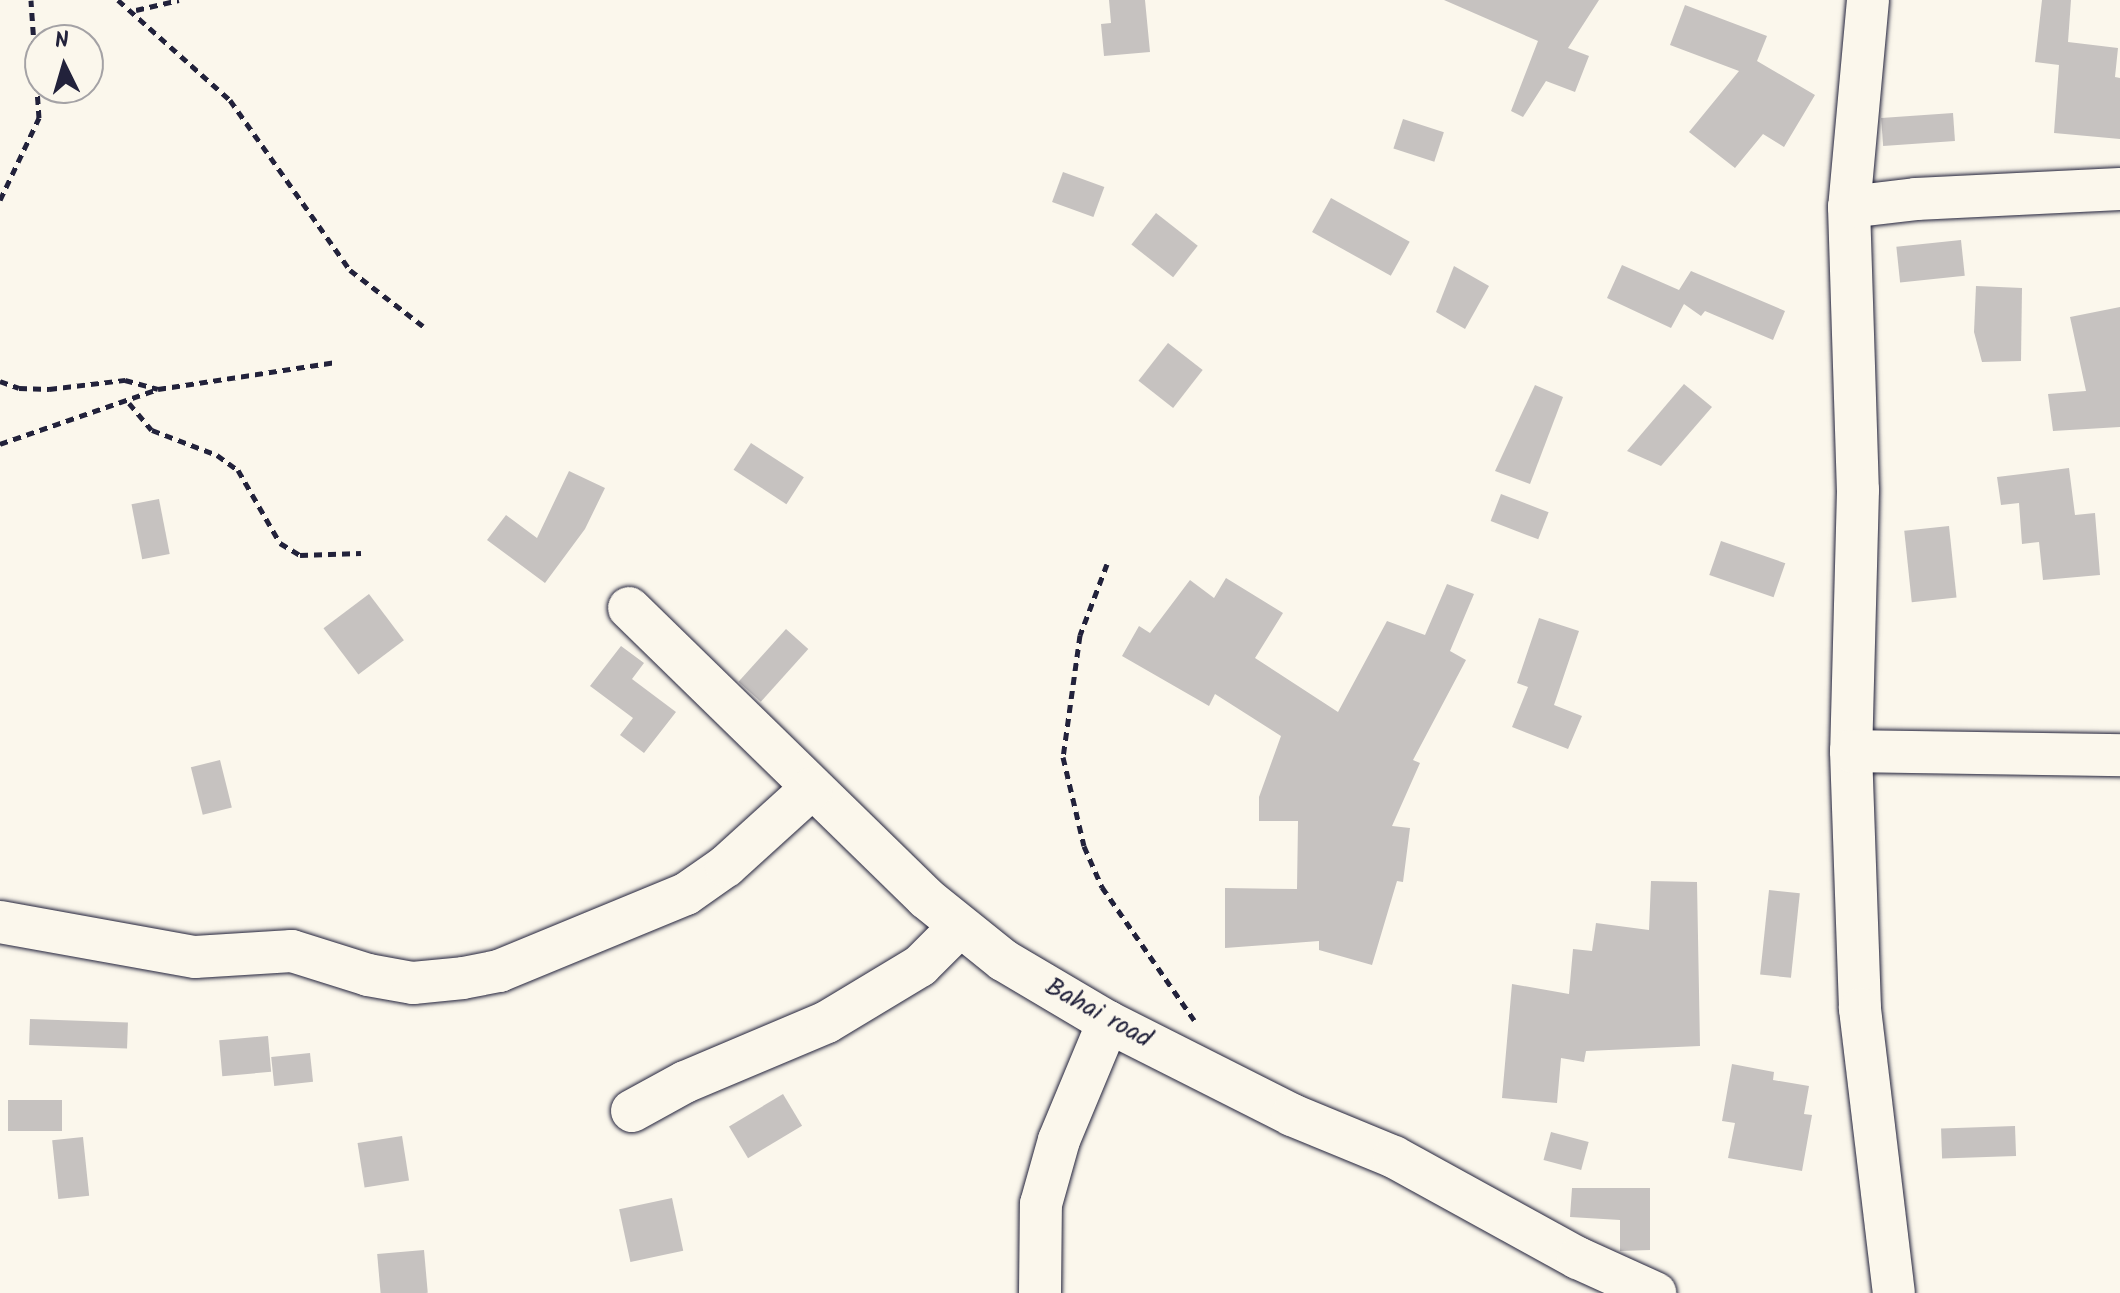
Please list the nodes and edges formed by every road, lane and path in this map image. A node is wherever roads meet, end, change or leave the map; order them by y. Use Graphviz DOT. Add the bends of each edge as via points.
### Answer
graph roads {
  1 [pos="31,0"];
  2 [pos="118,0"];
  3 [pos="179,0"];
  4 [pos="1868,0"];
  5 [pos="135,10"];
  6 [pos="2120,189"];
  7 [pos="0,200"];
  8 [pos="1849,207"];
  9 [pos="423,326"];
  10 [pos="336,362"];
  11 [pos="0,381"];
  12 [pos="158,389"];
  13 [pos="129,403"];
  14 [pos="0,444"];
  15 [pos="361,553"];
  16 [pos="1107,564"];
  17 [pos="629,608"];
  18 [pos="1851,751"];
  19 [pos="2120,755"];
  20 [pos="811,789"];
  21 [pos="0,922"];
  22 [pos="959,927"];
  23 [pos="1108,1022"];
  24 [pos="1201,1033"];
  25 [pos="632,1111"];
  26 [pos="1040,1293"];
  27 [pos="1655,1293"];
  28 [pos="1894,1293"];
  1 -- 7 [label="path" via="39,118"];
  2 -- 5 [label="path"];
  3 -- 5 [label="path"];
  4 -- 8 [label="street"];
  5 -- 9 [label="path" via="230,100 350,270"];
  6 -- 8 [label="street"];
  8 -- 18 [label="street" via="1858,490"];
  10 -- 12 [label="path"];
  11 -- 12 [label="path" via="49,389 125,380"];
  12 -- 13 [label="path"];
  13 -- 14 [label="path"];
  13 -- 15 [label="path" via="152,430 217,455 238,470 280,543 300,555"];
  16 -- 24 [label="path" via="1080,635 1063,757 1084,846 1102,887"];
  17 -- 20 [label="street, Bahai road"];
  18 -- 19 [label="street"];
  18 -- 28 [label="street" via="1860,1009"];
  20 -- 21 [label="street" via="726,866 686,894 499,971 463,978 413,983 292,951 195,957 123,940"];
  20 -- 22 [label="street, Bahai road"];
  22 -- 23 [label="street, Bahai road" via="1003,960"];
  22 -- 25 [label="street" via="920,966 827,1022 685,1082"];
  23 -- 26 [label="street" via="1059,1140 1041,1204"];
  23 -- 27 [label="street, Bahai road" via="1292,1115 1394,1157 1578,1258"];
}
